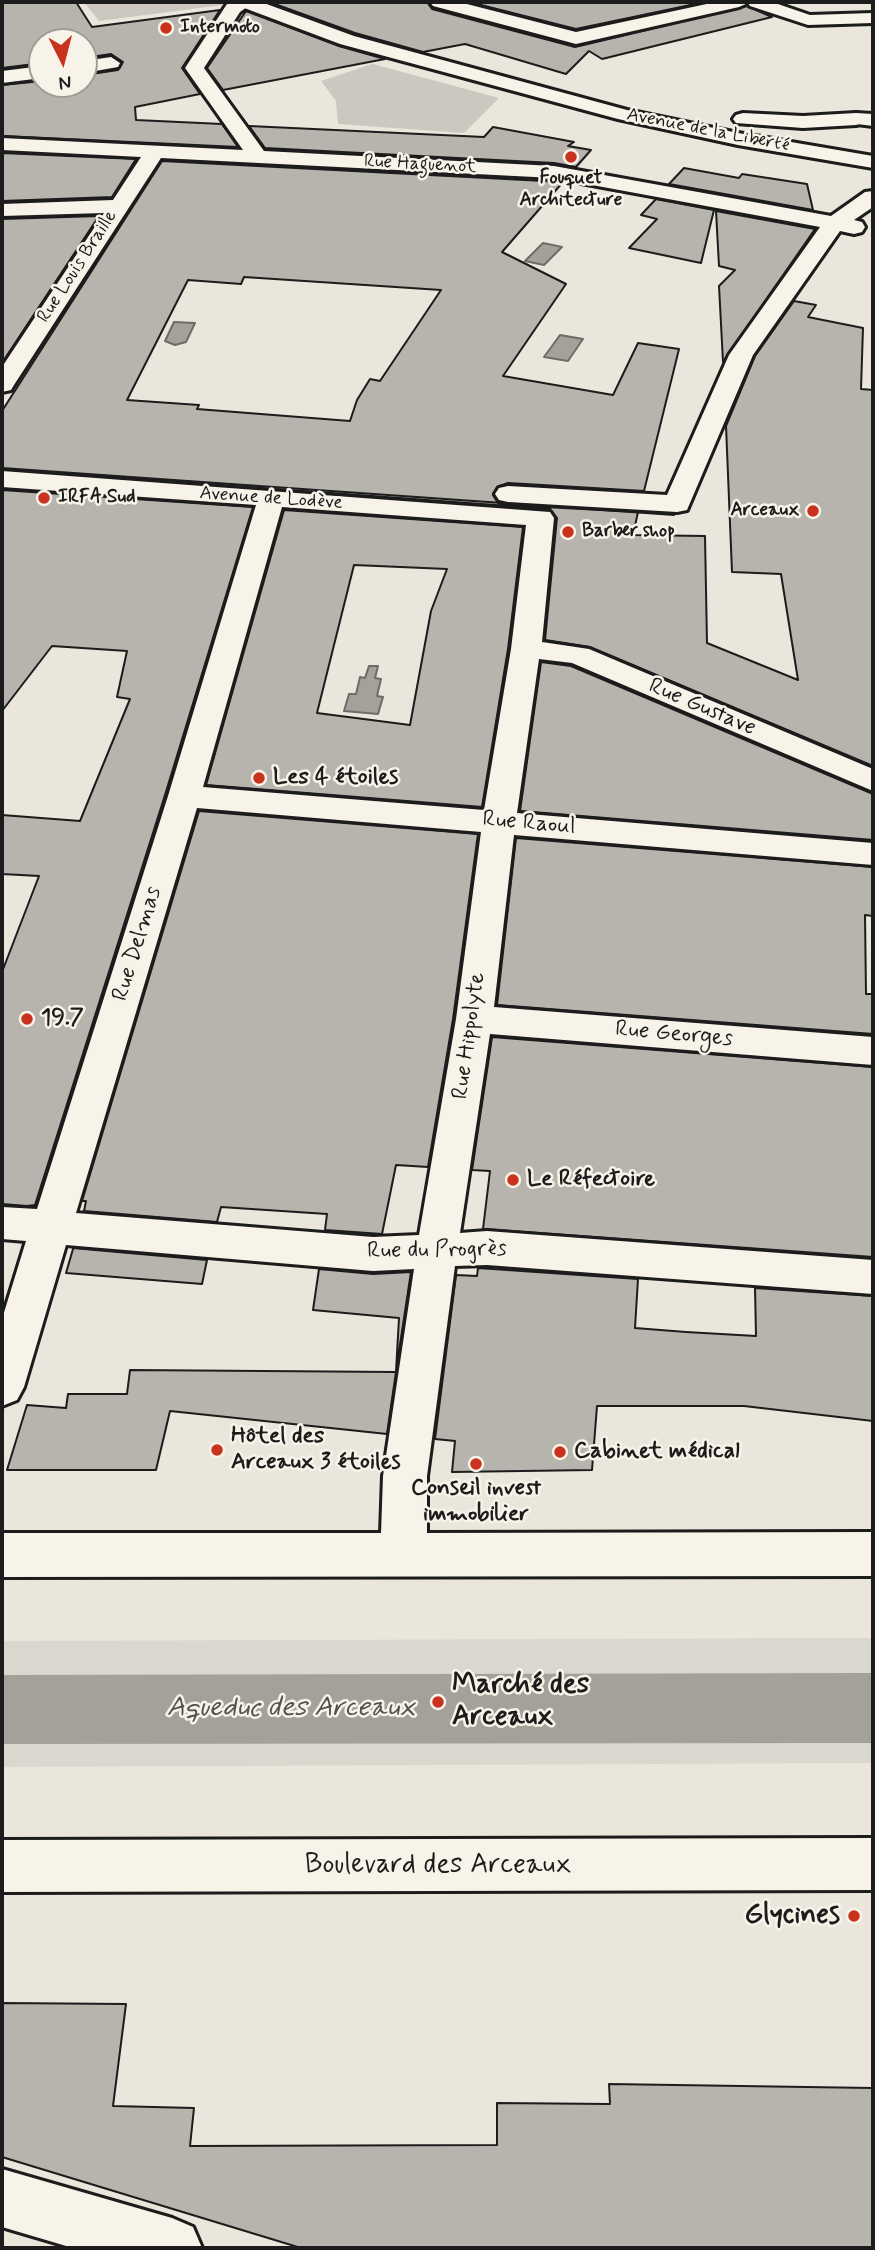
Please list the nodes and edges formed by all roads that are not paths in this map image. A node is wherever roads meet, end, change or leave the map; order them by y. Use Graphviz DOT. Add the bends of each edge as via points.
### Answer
graph roads {
  1 [pos="439,2"];
  2 [pos="739,2"];
  3 [pos="756,2"];
  4 [pos="250,4"];
  5 [pos="528,8"];
  6 [pos="496,17"];
  7 [pos="873,18"];
  8 [pos="111,63"];
  9 [pos="98,64"];
  10 [pos="9,71"];
  11 [pos="28,72"];
  12 [pos="544,94"];
  13 [pos="654,115"];
  14 [pos="865,119"];
  15 [pos="2,144"];
  16 [pos="873,149"];
  17 [pos="156,150"];
  18 [pos="258,157"];
  19 [pos="873,162"];
  20 [pos="873,197"];
  21 [pos="118,206"];
  22 [pos="2,210"];
  23 [pos="833,225"];
  24 [pos="873,229"];
  25 [pos="2,385"];
  26 [pos="2,458"];
  27 [pos="2,479"];
  28 [pos="271,500"];
  29 [pos="540,518"];
  30 [pos="526,649"];
  31 [pos="873,781"];
  32 [pos="184,796"];
  33 [pos="499,822"];
  34 [pos="873,854"];
  35 [pos="474,1019"];
  36 [pos="873,1051"];
  37 [pos="2,1223"];
  38 [pos="51,1227"];
  39 [pos="437,1251"];
  40 [pos="873,1277"];
  41 [pos="2,1387"];
  42 [pos="403,1554"];
  43 [pos="873,1554"];
  44 [pos="2,1555"];
  45 [pos="873,1864"];
  46 [pos="2,1866"];
  47 [pos="2,2198"];
  48 [pos="172,2248"];
  1 -- 6 [label="street"];
  2 -- 6 [label="street" via="576,38"];
  3 -- 7 [label="street" via="808,20"];
  4 -- 12 [label="street, Avenue de la Liberté" via="347,40"];
  4 -- 18 [label="street" via="233,8 194,68"];
  5 -- 6 [label="street"];
  8 -- 9 [label="street"];
  10 -- 11 [label="street"];
  12 -- 13 [label="street, Avenue de la Liberté"];
  12 -- 19 [label="street, Avenue de la Liberté" via="738,139"];
  13 -- 14 [label="street" via="803,122"];
  13 -- 16 [label="street, Avenue de la Liberté"];
  14 -- 16 [label="street" via="842,125 836,132"];
  15 -- 17 [label="street, Rue Haguenot"];
  17 -- 18 [label="street, Rue Haguenot"];
  17 -- 21 [label="street, Rue Louis Braille"];
  18 -- 23 [label="street, Rue Haguenot" via="554,172"];
  20 -- 23 [label="street"];
  21 -- 22 [label="street"];
  21 -- 25 [label="street, Rue Louis Braille"];
  23 -- 24 [label="street, Rue Haguenot"];
  23 -- 26 [label="street" via="741,355 677,504"];
  27 -- 28 [label="street, Avenue de Lodève"];
  28 -- 29 [label="street, Avenue de Lodève"];
  28 -- 32 [label="street, Rue Delmas"];
  29 -- 30 [label="street, Rue Hippolyte"];
  30 -- 31 [label="street, Rue Gustave" via="579,655"];
  30 -- 33 [label="street, Rue Hippolyte"];
  32 -- 33 [label="street, Rue Raoul"];
  32 -- 38 [label="street, Rue Delmas"];
  33 -- 34 [label="street, Rue Raoul"];
  33 -- 35 [label="street, Rue Hippolyte"];
  35 -- 36 [label="street, Rue Georges"];
  35 -- 39 [label="street, Rue Hippolyte"];
  37 -- 38 [label="street, Rue du Progrès"];
  38 -- 39 [label="street, Rue du Progrès" via="373,1254"];
  38 -- 41 [label="street, Rue Delmas"];
  39 -- 40 [label="street, Rue du Progrès" via="487,1248"];
  39 -- 42 [label="street, Rue Hippolyte" via="405,1476"];
  42 -- 43 [label="street"];
  42 -- 44 [label="street"];
  45 -- 46 [label="street, Boulevard des Arceaux"];
  47 -- 48 [label="street"];
}
